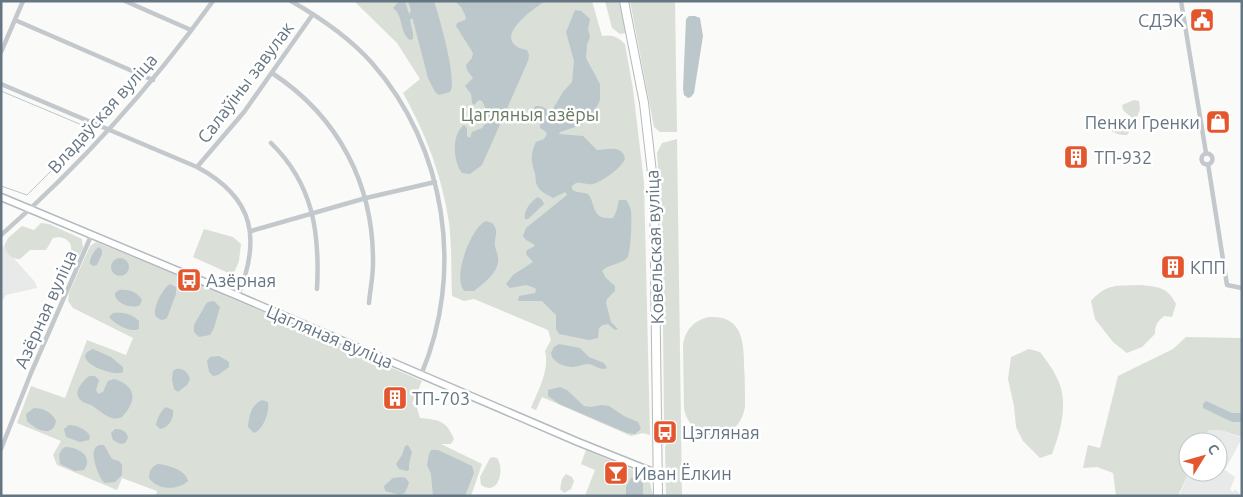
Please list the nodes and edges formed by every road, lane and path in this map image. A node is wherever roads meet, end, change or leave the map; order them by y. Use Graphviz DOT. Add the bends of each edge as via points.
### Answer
graph roads {
  1 [pos="23,1"];
  2 [pos="126,1"];
  3 [pos="212,1"];
  4 [pos="291,1"];
  5 [pos="624,1"];
  6 [pos="1181,1"];
  7 [pos="314,14"];
  8 [pos="15,20"];
  9 [pos="191,30"];
  10 [pos="1,52"];
  11 [pos="272,73"];
  12 [pos="153,80"];
  13 [pos="1,84"];
  14 [pos="110,129"];
  15 [pos="271,143"];
  16 [pos="1206,153"];
  17 [pos="1208,164"];
  18 [pos="197,167"];
  19 [pos="435,182"];
  20 [pos="1,197"];
  21 [pos="366,198"];
  22 [pos="31,209"];
  23 [pos="312,214"];
  24 [pos="251,231"];
  25 [pos="1,235"];
  26 [pos="91,236"];
  27 [pos="1242,288"];
  28 [pos="317,289"];
  29 [pos="238,296"];
  30 [pos="368,303"];
  31 [pos="421,376"];
  32 [pos="1,449"];
  33 [pos="658,474"];
  34 [pos="658,496"];
  1 -- 8 [label="street"];
  2 -- 9 [label="street"];
  3 -- 9 [label="street, Владаўская вуліца"];
  4 -- 7 [label="street"];
  5 -- 33 [label="highway, Ковельская вуліца" via="644,102 654,190"];
  6 -- 16 [label="street"];
  7 -- 11 [label="street, Салаўіны завулак"];
  7 -- 19 [label="street" via="359,50 387,83 412,121"];
  8 -- 10 [label="street"];
  8 -- 12 [label="street"];
  9 -- 12 [label="street, Владаўская вуліца"];
  11 -- 18 [label="street, Салаўіны завулак"];
  11 -- 21 [label="street" via="292,86 322,116 348,154"];
  12 -- 14 [label="street, Владаўская вуліца"];
  13 -- 14 [label="street"];
  14 -- 18 [label="street"];
  14 -- 22 [label="street, Владаўская вуліца"];
  15 -- 23 [label="street" via="301,183"];
  16 -- 17 [label="street" via="1212,158"];
  16 -- 17 [label="street" via="1201,159"];
  17 -- 27 [label="street" via="1227,285"];
  18 -- 24 [label="street" via="231,190"];
  19 -- 21 [label="street"];
  19 -- 31 [label="street" via="444,230 444,286 436,332"];
  20 -- 22 [label="street, Цагляная вуліца"];
  21 -- 23 [label="street"];
  21 -- 30 [label="street" via="374,266"];
  22 -- 25 [label="street, Владаўская вуліца"];
  22 -- 26 [label="street, Цагляная вуліца"];
  23 -- 24 [label="street"];
  23 -- 28 [label="street" via="319,258"];
  24 -- 29 [label="street" via="252,253"];
  26 -- 29 [label="street, Цагляная вуліца"];
  26 -- 32 [label="street, Азёрная вуліца"];
  29 -- 31 [label="street, Цагляная вуліца"];
  31 -- 33 [label="street, Цагляная вуліца"];
  33 -- 34 [label="highway, Ковельская вуліца"];
}
